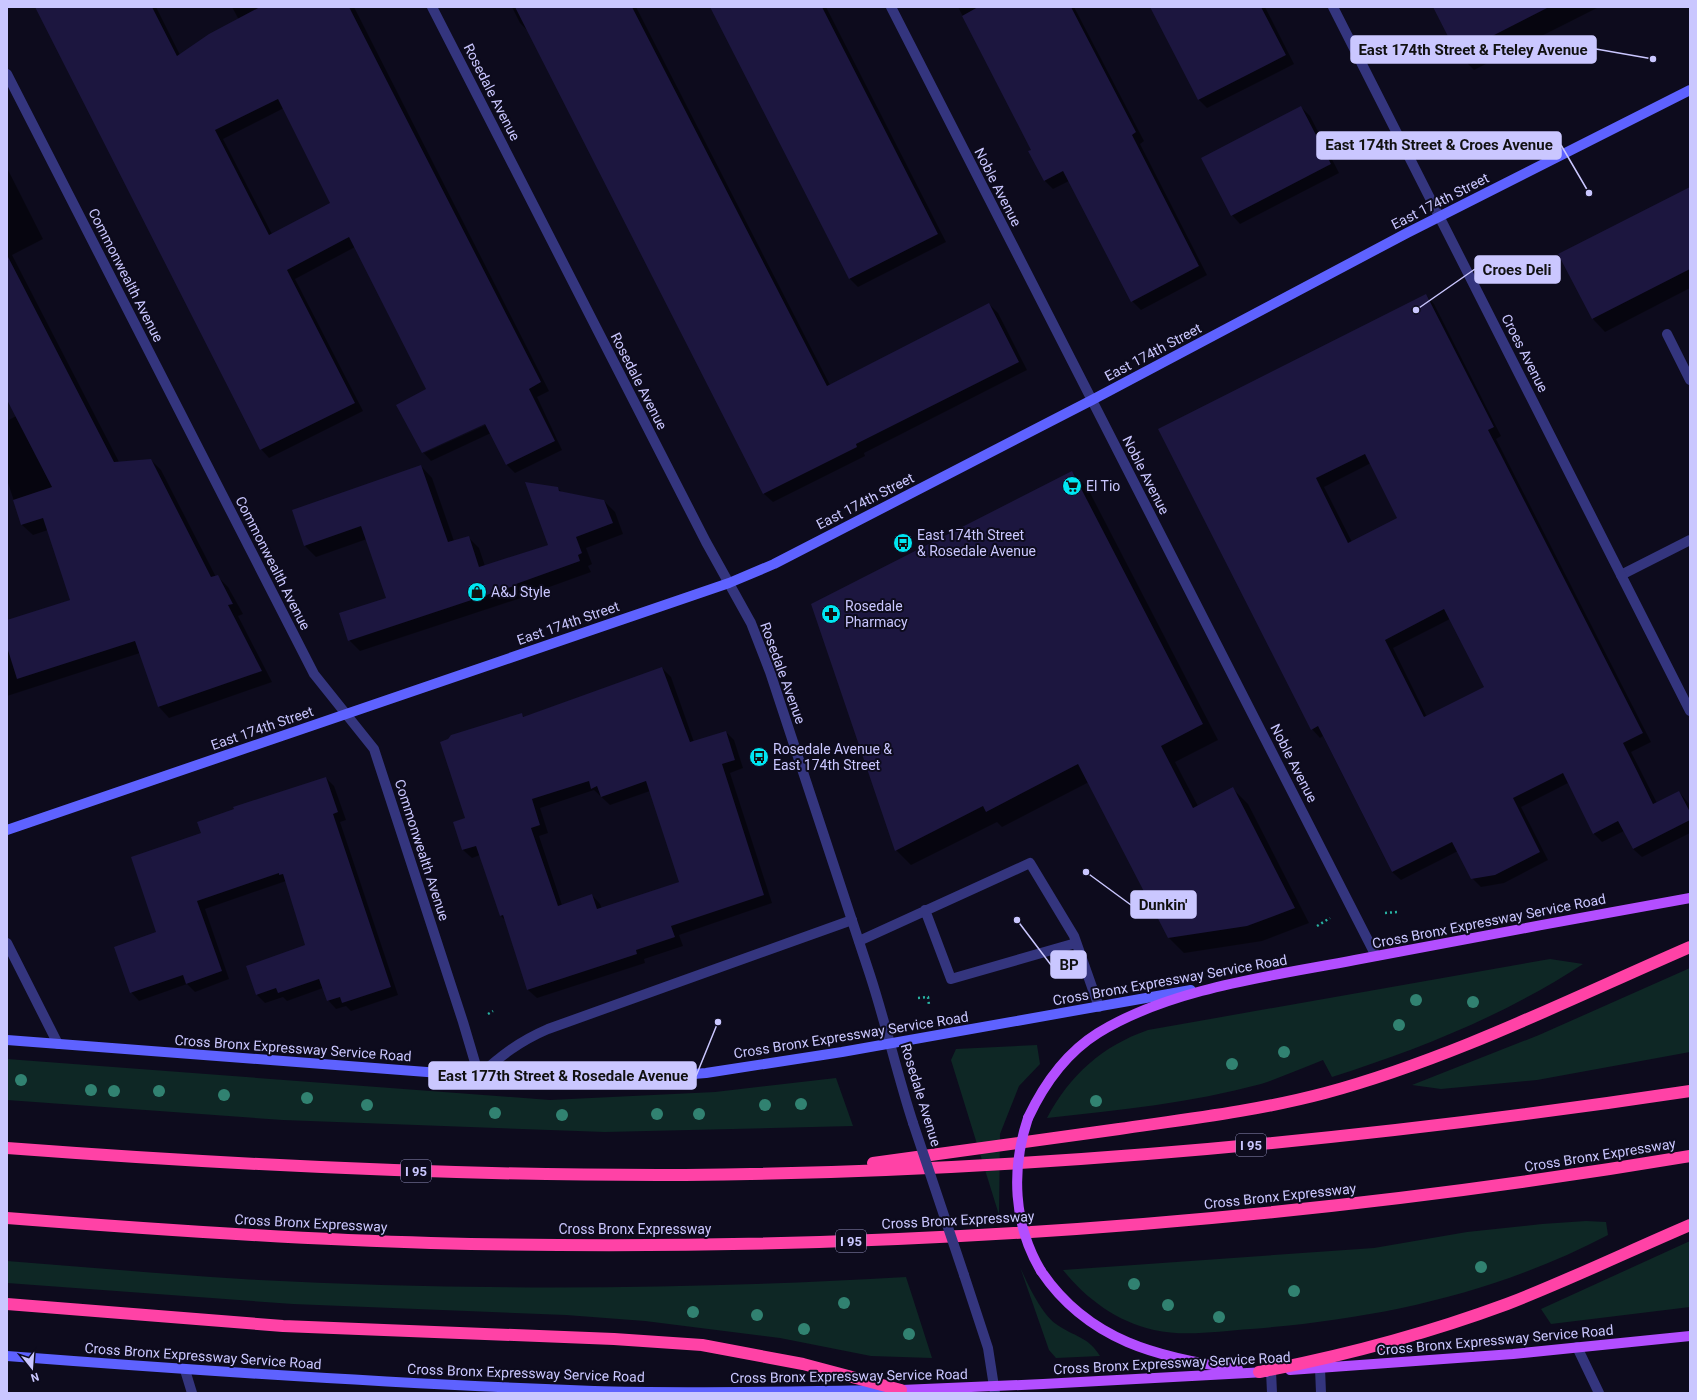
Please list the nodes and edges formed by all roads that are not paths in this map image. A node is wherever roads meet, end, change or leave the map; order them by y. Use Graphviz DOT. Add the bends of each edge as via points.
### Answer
graph roads {
  1 [pos="432,7"];
  2 [pos="891,7"];
  3 [pos="1333,7"];
  4 [pos="7,74"];
  5 [pos="1690,90"];
  6 [pos="1440,217"];
  7 [pos="1667,334"];
  8 [pos="1690,380"];
  9 [pos="1092,400"];
  10 [pos="1690,540"];
  11 [pos="1621,575"];
  12 [pos="729,583"];
  13 [pos="1690,711"];
  14 [pos="346,714"];
  15 [pos="7,830"];
  16 [pos="1690,898"];
  17 [pos="925,910"];
  18 [pos="852,920"];
  19 [pos="859,941"];
  20 [pos="7,943"];
  21 [pos="1076,943"];
  22 [pos="1690,947"];
  23 [pos="1376,956"];
  24 [pos="1242,981"];
  25 [pos="1099,1007"];
  26 [pos="7,1040"];
  27 [pos="58,1044"];
  28 [pos="890,1044"];
  29 [pos="479,1076"];
  30 [pos="1690,1091"];
  31 [pos="7,1148"];
  32 [pos="1690,1156"];
  33 [pos="809,1172"];
  34 [pos="7,1218"];
  35 [pos="1690,1225"];
  36 [pos="7,1304"];
  37 [pos="1690,1336"];
  38 [pos="1577,1347"];
  39 [pos="7,1356"];
  40 [pos="1320,1368"];
  41 [pos="185,1370"];
  42 [pos="1265,1372"];
  43 [pos="901,1390"];
  44 [pos="995,1390"];
  45 [pos="594,1392"];
  46 [pos="192,1393"];
  47 [pos="1272,1393"];
  48 [pos="1321,1393"];
  49 [pos="1599,1393"];
  1 -- 12 [label="street, Rosedale Avenue"];
  2 -- 9 [label="street, Noble Avenue"];
  3 -- 6 [label="street, Croes Avenue"];
  4 -- 14 [label="street, Commonwealth Avenue" via="311,668"];
  5 -- 6 [label="main road, East 174th Street"];
  6 -- 9 [label="main road, East 174th Street"];
  6 -- 11 [label="street, Croes Avenue"];
  7 -- 8 [label="street"];
  9 -- 12 [label="main road, East 174th Street" via="774,564"];
  9 -- 23 [label="street, Noble Avenue"];
  10 -- 11 [label="street"];
  11 -- 13 [label="street, Croes Avenue"];
  12 -- 14 [label="main road, East 174th Street"];
  12 -- 18 [label="street, Rosedale Avenue" via="750,623 770,672"];
  14 -- 15 [label="main road, East 174th Street"];
  14 -- 29 [label="street, Commonwealth Avenue" via="374,749"];
  16 -- 23 [label="main road, Cross Bronx Expressway Service Road"];
  17 -- 19 [label="street"];
  17 -- 21 [label="street" via="951,979"];
  17 -- 21 [label="street" via="1030,863"];
  18 -- 19 [label="street, Rosedale Avenue"];
  18 -- 29 [label="street" via="548,1029 521,1041"];
  19 -- 28 [label="street, Rosedale Avenue"];
  20 -- 27 [label="street"];
  21 -- 25 [label="street"];
  22 -- 33 [label="highway" via="1431,1058 1302,1099 1218,1115"];
  23 -- 24 [label="main road, Cross Bronx Expressway Service Road"];
  24 -- 25 [label="main road, Cross Bronx Expressway Service Road"];
  24 -- 42 [label="main road, bridge" via="1163,1004 1100,1032 1061,1064 1041,1091 1028,1118 1018,1157 1017,1200 1026,1238 1041,1271 1057,1293 1076,1312 1101,1330 1155,1353 1206,1364"];
  25 -- 28 [label="main road, Cross Bronx Expressway Service Road"];
  26 -- 27 [label="main road, Cross Bronx Expressway Service Road"];
  27 -- 29 [label="main road, Cross Bronx Expressway Service Road"];
  28 -- 29 [label="main road, Cross Bronx Expressway Service Road" via="706,1073 644,1078 529,1079"];
  28 -- 44 [label="street, Rosedale Avenue, bridge" via="901,1086 984,1335"];
  30 -- 33 [label="highway, I 95" via="1494,1118 1224,1147 1051,1160"];
  31 -- 33 [label="highway, I 95" via="204,1162 407,1171 620,1174"];
  32 -- 34 [label="highway, Cross Bronx Expressway / I 95" via="1389,1200 1217,1218 1029,1232 855,1240 673,1245 423,1242 204,1233"];
  35 -- 42 [label="highway" via="1550,1287 1469,1317 1388,1343"];
  36 -- 43 [label="highway" via="283,1326 614,1339 702,1345 789,1361"];
  37 -- 38 [label="main road, Cross Bronx Expressway Service Road"];
  38 -- 40 [label="main road, Cross Bronx Expressway Service Road"];
  38 -- 49 [label="street"];
  39 -- 41 [label="main road, Cross Bronx Expressway Service Road"];
  40 -- 42 [label="main road, Cross Bronx Expressway Service Road"];
  40 -- 48 [label="street"];
  41 -- 45 [label="main road, Cross Bronx Expressway Service Road"];
  41 -- 46 [label="street"];
  42 -- 44 [label="main road, Cross Bronx Expressway Service Road"];
  42 -- 47 [label="street"];
  43 -- 44 [label="main road, Cross Bronx Expressway Service Road"];
  43 -- 45 [label="main road, Cross Bronx Expressway Service Road"];
}
